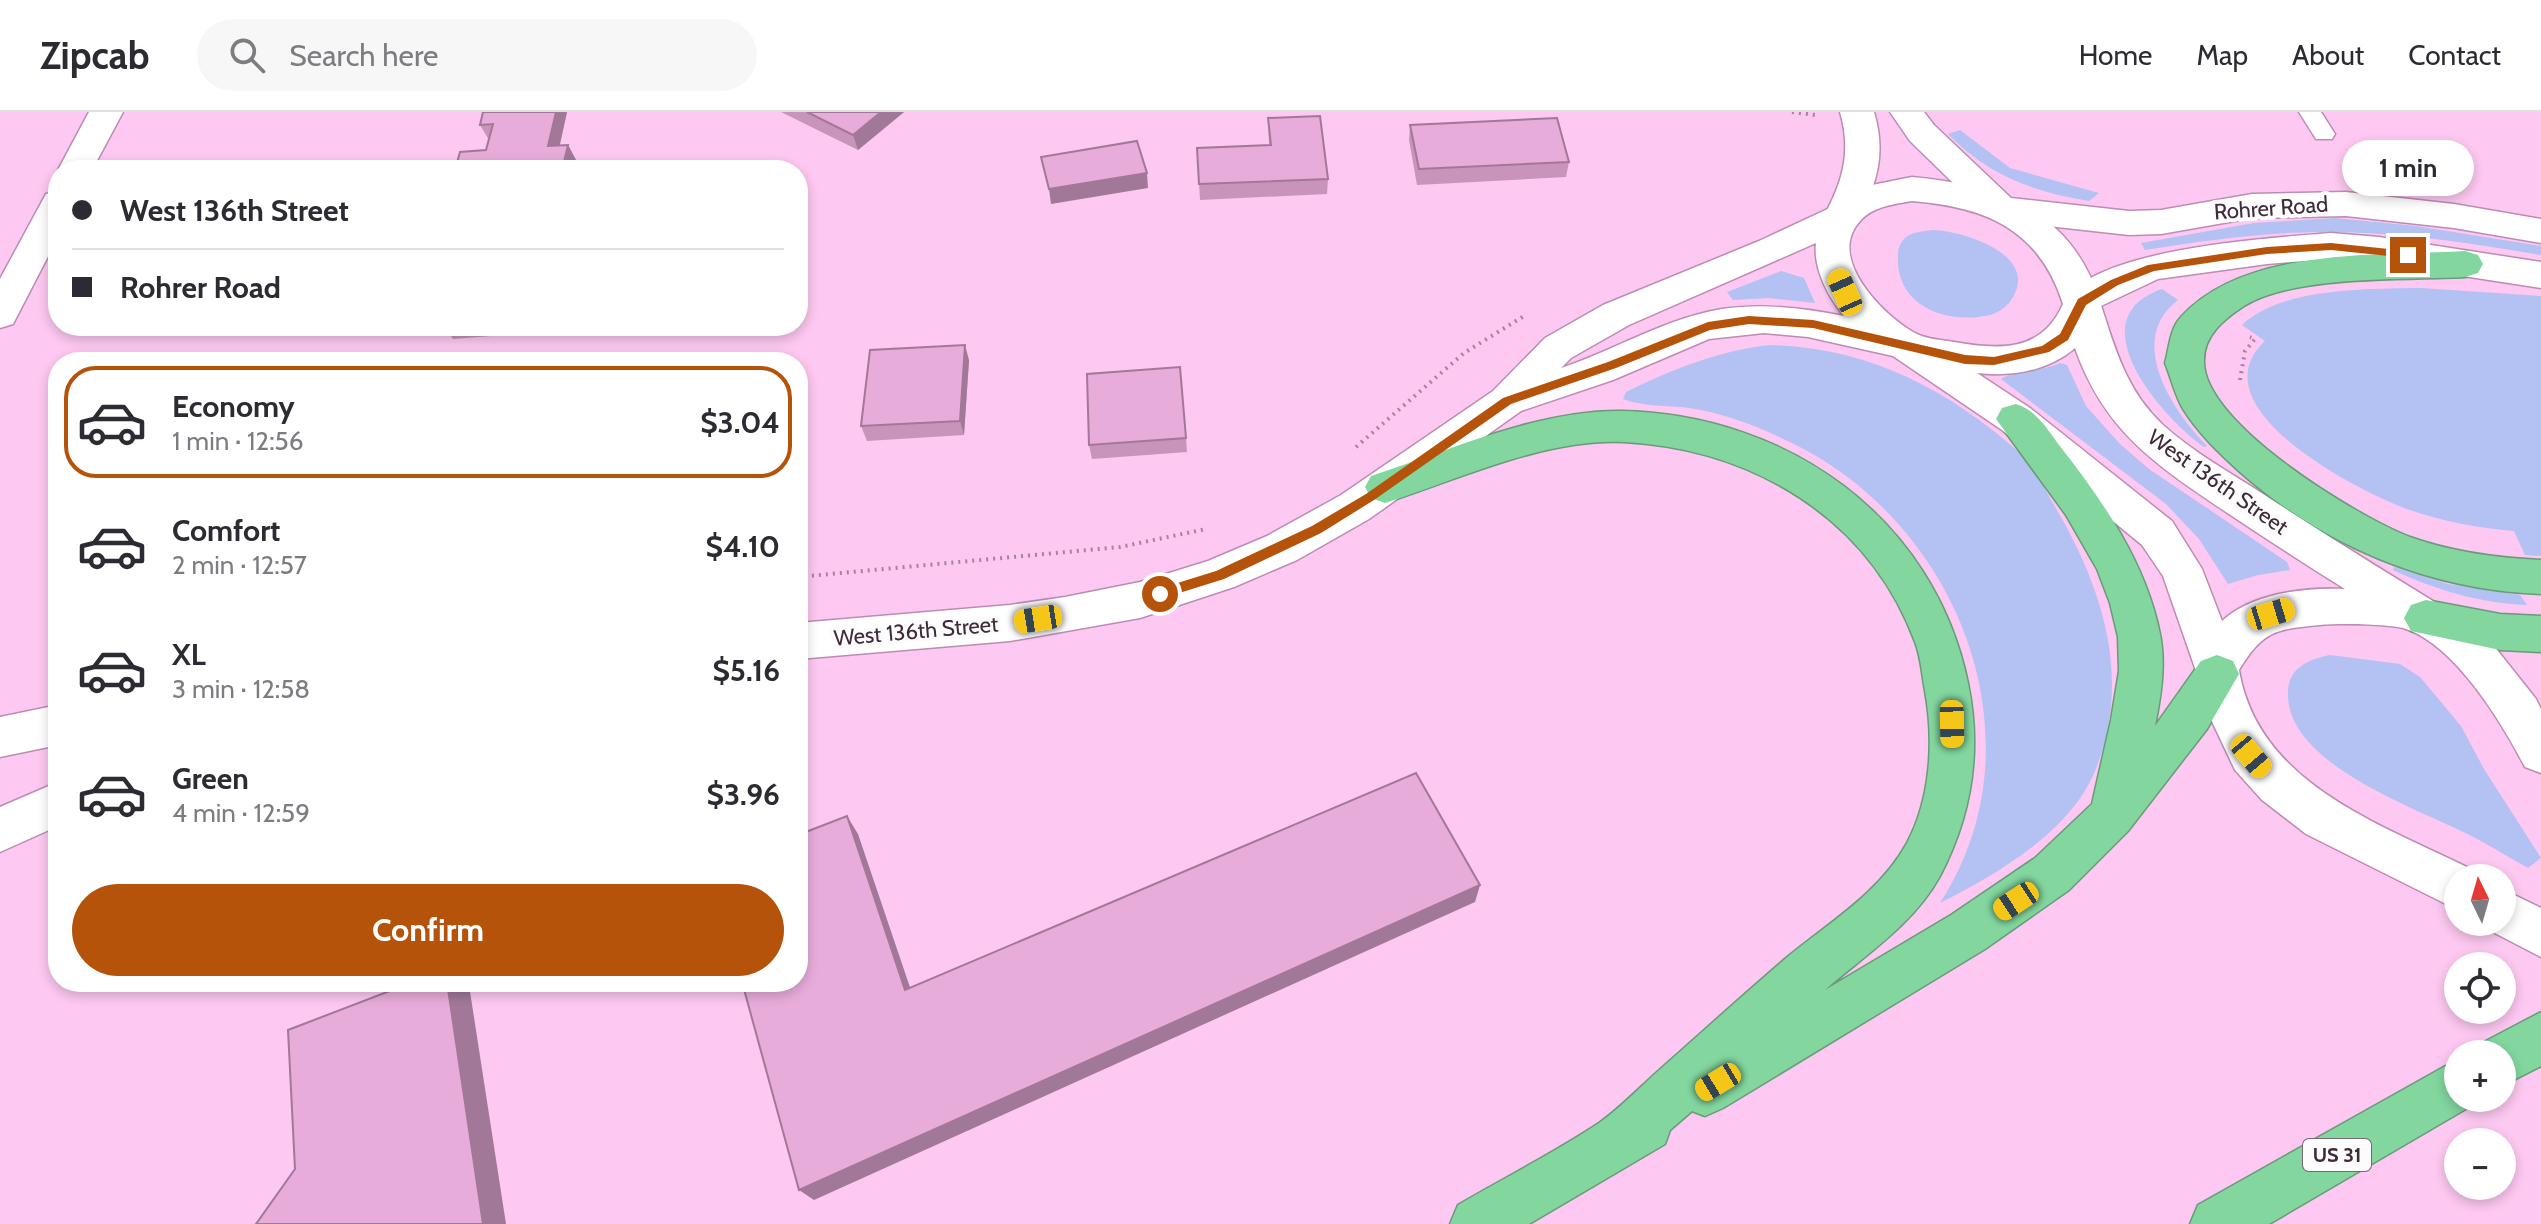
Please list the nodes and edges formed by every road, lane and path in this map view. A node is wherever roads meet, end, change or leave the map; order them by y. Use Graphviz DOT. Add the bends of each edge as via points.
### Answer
graph roads {
  1 [pos="106,112"];
  2 [pos="1792,112"];
  3 [pos="1907,112"];
  4 [pos="2310,112"];
  5 [pos="1841,114"];
  6 [pos="2324,134"];
  7 [pos="80,160"];
  8 [pos="2000,208"];
  9 [pos="1843,214"];
  10 [pos="48,222"];
  11 [pos="2541,231"];
  12 [pos="2465,264"];
  13 [pos="2541,275"];
  14 [pos="2082,303"];
  15 [pos="0,314"];
  16 [pos="1528,314"];
  17 [pos="1904,344"];
  18 [pos="1507,401"];
  19 [pos="2016,419"];
  20 [pos="1355,448"];
  21 [pos="1385,487"];
  22 [pos="1218,528"];
  23 [pos="808,576"];
  24 [pos="2541,577"];
  25 [pos="2419,615"];
  26 [pos="2541,634"];
  27 [pos="808,640"];
  28 [pos="2217,671"];
  29 [pos="48,727"];
  30 [pos="0,737"];
  31 [pos="2541,753"];
  32 [pos="48,808"];
  33 [pos="2111,816"];
  34 [pos="0,830"];
  35 [pos="2444,880"];
  36 [pos="2516,920"];
  37 [pos="2541,934"];
  38 [pos="2444,1093"];
  39 [pos="1621,1139"];
  40 [pos="1477,1224"];
  41 [pos="2217,1224"];
  1 -- 7 [label="street"];
  2 -- 5 [label="path"];
  3 -- 8 [label="street"];
  4 -- 6 [label="lane"];
  5 -- 9 [label="street" via="1865,142 1858,188"];
  8 -- 9 [label="street" via="1952,193 1912,189 1863,199"];
  8 -- 11 [label="street, Rohrer Road" via="2129,223 2252,206 2334,203"];
  8 -- 14 [label="street" via="2036,229 2063,255"];
  9 -- 17 [label="street" via="1833,253 1845,292"];
  9 -- 18 [label="street, West 136th Street" via="1772,250 1616,315 1558,348"];
  10 -- 15 [label="street"];
  12 -- 13 [label="street, Rohrer Road"];
  12 -- 14 [label="street, Rohrer Road" via="2331,246 2267,251 2152,267"];
  12 -- 24 [label="highway" via="2333,273 2254,285 2196,321 2184,351 2188,383 2239,451 2357,530 2455,568"];
  14 -- 17 [label="street" via="2064,337 2021,357 1965,359"];
  14 -- 25 [label="street, West 136th Street" via="2102,370 2138,424 2182,462"];
  16 -- 20 [label="path" via="1464,353"];
  17 -- 18 [label="street, West 136th Street" via="1813,324 1722,323"];
  17 -- 19 [label="street, West 136th Street"];
  18 -- 21 [label="street, West 136th Street"];
  19 -- 28 [label="street, West 136th Street" via="2157,533 2181,569"];
  19 -- 33 [label="highway" via="2100,537 2133,611 2141,668"];
  21 -- 27 [label="street, West 136th Street" via="1282,548 1140,600 1010,623"];
  21 -- 39 [label="highway" via="1573,428 1650,426 1711,436 1773,460 1841,505 1906,578 1938,646 1950,694 1951,773 1937,832 1922,863 1896,901 1804,975"];
  22 -- 23 [label="path" via="1120,547"];
  25 -- 26 [label="highway" via="2500,632"];
  25 -- 28 [label="street" via="2328,606 2287,610 2239,632"];
  25 -- 31 [label="street, West 136th Street" via="2466,646 2487,668"];
  28 -- 33 [label="highway" via="2191,715"];
  28 -- 35 [label="street, West 136th Street" via="2235,728 2251,756 2278,785 2323,819"];
  29 -- 30 [label="street"];
  32 -- 34 [label="street"];
  33 -- 39 [label="highway" via="2016,901"];
  36 -- 37 [label="street"];
  38 -- 41 [label="highway, US 31"];
  39 -- 40 [label="highway"];
}
